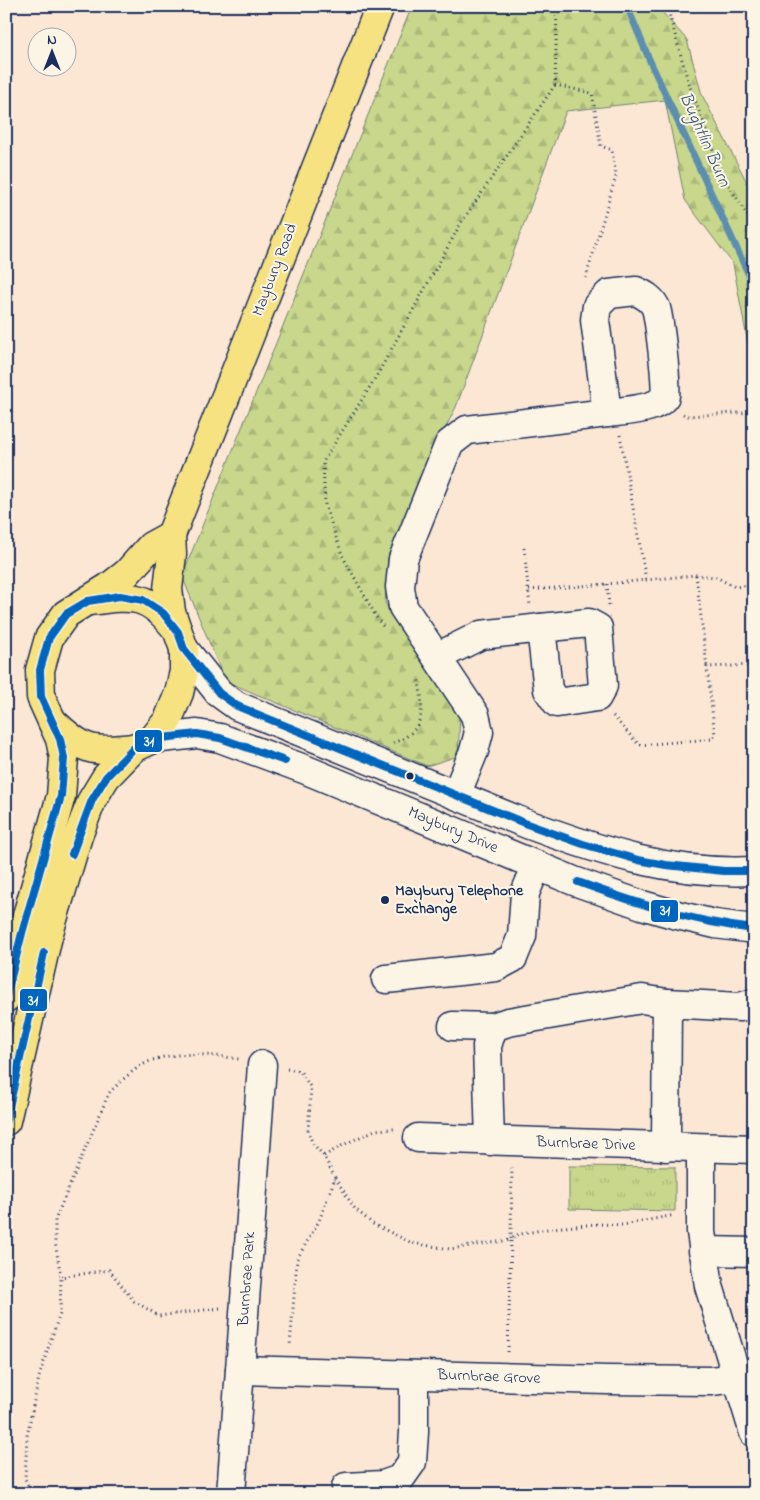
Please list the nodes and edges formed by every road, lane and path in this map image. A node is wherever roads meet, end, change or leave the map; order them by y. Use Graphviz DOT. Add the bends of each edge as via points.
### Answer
graph roads {
  1 [pos="380,6"];
  2 [pos="560,6"];
  3 [pos="667,6"];
  4 [pos="555,85"];
  5 [pos="754,226"];
  6 [pos="597,306"];
  7 [pos="659,402"];
  8 [pos="754,412"];
  9 [pos="612,413"];
  10 [pos="171,535"];
  11 [pos="524,548"];
  12 [pos="696,575"];
  13 [pos="646,580"];
  14 [pos="607,584"];
  15 [pos="754,585"];
  16 [pos="529,590"];
  17 [pos="88,601"];
  18 [pos="384,627"];
  19 [pos="537,628"];
  20 [pos="598,628"];
  21 [pos="181,640"];
  22 [pos="754,665"];
  23 [pos="427,666"];
  24 [pos="707,667"];
  25 [pos="597,697"];
  26 [pos="52,721"];
  27 [pos="143,743"];
  28 [pos="374,761"];
  29 [pos="456,795"];
  30 [pos="537,865"];
  31 [pos="754,871"];
  32 [pos="754,929"];
  33 [pos="386,980"];
  34 [pos="6,998"];
  35 [pos="667,1003"];
  36 [pos="754,1003"];
  37 [pos="453,1026"];
  38 [pos="493,1028"];
  39 [pos="262,1065"];
  40 [pos="300,1071"];
  41 [pos="6,1121"];
  42 [pos="418,1138"];
  43 [pos="501,1142"];
  44 [pos="666,1147"];
  45 [pos="701,1148"];
  46 [pos="754,1149"];
  47 [pos="324,1156"];
  48 [pos="335,1178"];
  49 [pos="701,1210"];
  50 [pos="510,1240"];
  51 [pos="703,1251"];
  52 [pos="754,1252"];
  53 [pos="61,1276"];
  54 [pos="245,1305"];
  55 [pos="240,1370"];
  56 [pos="288,1372"];
  57 [pos="414,1375"];
  58 [pos="508,1377"];
  59 [pos="738,1378"];
  60 [pos="754,1433"];
  61 [pos="346,1488"];
  62 [pos="32,1494"];
  63 [pos="232,1494"];
  1 -- 10 [label="main road, Maybury Road"];
  2 -- 4 [label="path" via="557,9"];
  3 -- 5 [label="path" via="688,81 722,174"];
  4 -- 6 [label="path" via="592,93 601,146 612,150 616,176 585,280"];
  4 -- 18 [label="path" via="461,223 376,377 323,462 325,505 342,554"];
  6 -- 7 [label="street" via="610,294 636,291 647,296 656,308 666,380 666,395"];
  6 -- 9 [label="street" via="595,320"];
  7 -- 8 [label="path" via="687,416"];
  7 -- 9 [label="street" via="643,409"];
  9 -- 13 [label="path"];
  9 -- 23 [label="street" via="467,430 449,444 403,560 400,586 404,608"];
  10 -- 17 [label="main road" via="151,546 127,573"];
  10 -- 21 [label="main road, Maybury Road" via="168,589"];
  11 -- 16 [label="path"];
  12 -- 13 [label="path"];
  12 -- 15 [label="path" via="716,577 735,587"];
  12 -- 24 [label="path"];
  13 -- 14 [label="path"];
  14 -- 16 [label="path"];
  14 -- 20 [label="path" via="610,612"];
  16 -- 19 [label="path"];
  17 -- 21 [label="main road" via="120,596 143,600 163,613"];
  17 -- 26 [label="main road" via="66,614 49,638 40,670 41,697"];
  19 -- 20 [label="street" via="589,623"];
  19 -- 23 [label="street" via="481,635"];
  19 -- 25 [label="street" via="548,690 557,703"];
  20 -- 25 [label="street" via="603,686"];
  21 -- 27 [label="main road, Maybury Road" via="184,671 179,693 168,720"];
  21 -- 28 [label="street, Maybury Drive" via="219,693 237,706"];
  22 -- 24 [label="path"];
  23 -- 28 [label="path" via="419,722 409,735 380,749"];
  23 -- 29 [label="street" via="475,715 479,732"];
  24 -- 25 [label="path" via="715,735 712,739 639,744"];
  26 -- 27 [label="main road" via="70,738 89,748 106,751"];
  26 -- 34 [label="main road" via="64,758 61,796"];
  27 -- 30 [label="street, Maybury Drive" via="197,734 220,738 266,753"];
  27 -- 41 [label="main road, Maybury Road" via="106,777 92,800 78,836 48,936"];
  28 -- 29 [label="street, Maybury Drive"];
  29 -- 31 [label="street, Maybury Drive" via="575,842 643,862 707,871"];
  30 -- 32 [label="street, Maybury Drive" via="668,913"];
  30 -- 33 [label="street" via="526,893 522,936 513,958 496,967"];
  35 -- 36 [label="street" via="740,1006"];
  35 -- 38 [label="street" via="642,999 508,1022"];
  35 -- 44 [label="street"];
  37 -- 38 [label="street"];
  38 -- 43 [label="street" via="487,1046"];
  39 -- 53 [label="path" via="248,1060 175,1054 148,1062 109,1093 55,1220"];
  39 -- 54 [label="street, Burnbrae Park"];
  40 -- 47 [label="path" via="311,1088 308,1132"];
  42 -- 43 [label="street, Burnbrae Drive"];
  42 -- 47 [label="path" via="406,1129 375,1130"];
  43 -- 44 [label="street, Burnbrae Drive"];
  43 -- 50 [label="path"];
  44 -- 45 [label="street, Burnbrae Drive"];
  45 -- 46 [label="street, Burnbrae Drive"];
  45 -- 49 [label="street"];
  47 -- 48 [label="path"];
  48 -- 50 [label="path" via="355,1209 372,1224 412,1243 450,1249"];
  48 -- 56 [label="path" via="319,1221 297,1259"];
  49 -- 50 [label="path" via="623,1226 598,1224 552,1228 516,1235"];
  49 -- 51 [label="street"];
  50 -- 58 [label="path"];
  51 -- 52 [label="street"];
  51 -- 59 [label="street" via="709,1286"];
  53 -- 54 [label="path" via="110,1270 134,1300 159,1316"];
  53 -- 62 [label="path" via="60,1314 39,1377 27,1436 25,1479"];
  54 -- 55 [label="street, Burnbrae Park"];
  55 -- 56 [label="street, Burnbrae Grove"];
  55 -- 63 [label="street, Burnbrae Park"];
  56 -- 57 [label="street, Burnbrae Grove"];
  57 -- 58 [label="street, Burnbrae Grove"];
  57 -- 61 [label="street" via="412,1462 400,1479 383,1485"];
  58 -- 59 [label="street, Burnbrae Grove" via="711,1381"];
  59 -- 60 [label="street"];
}
